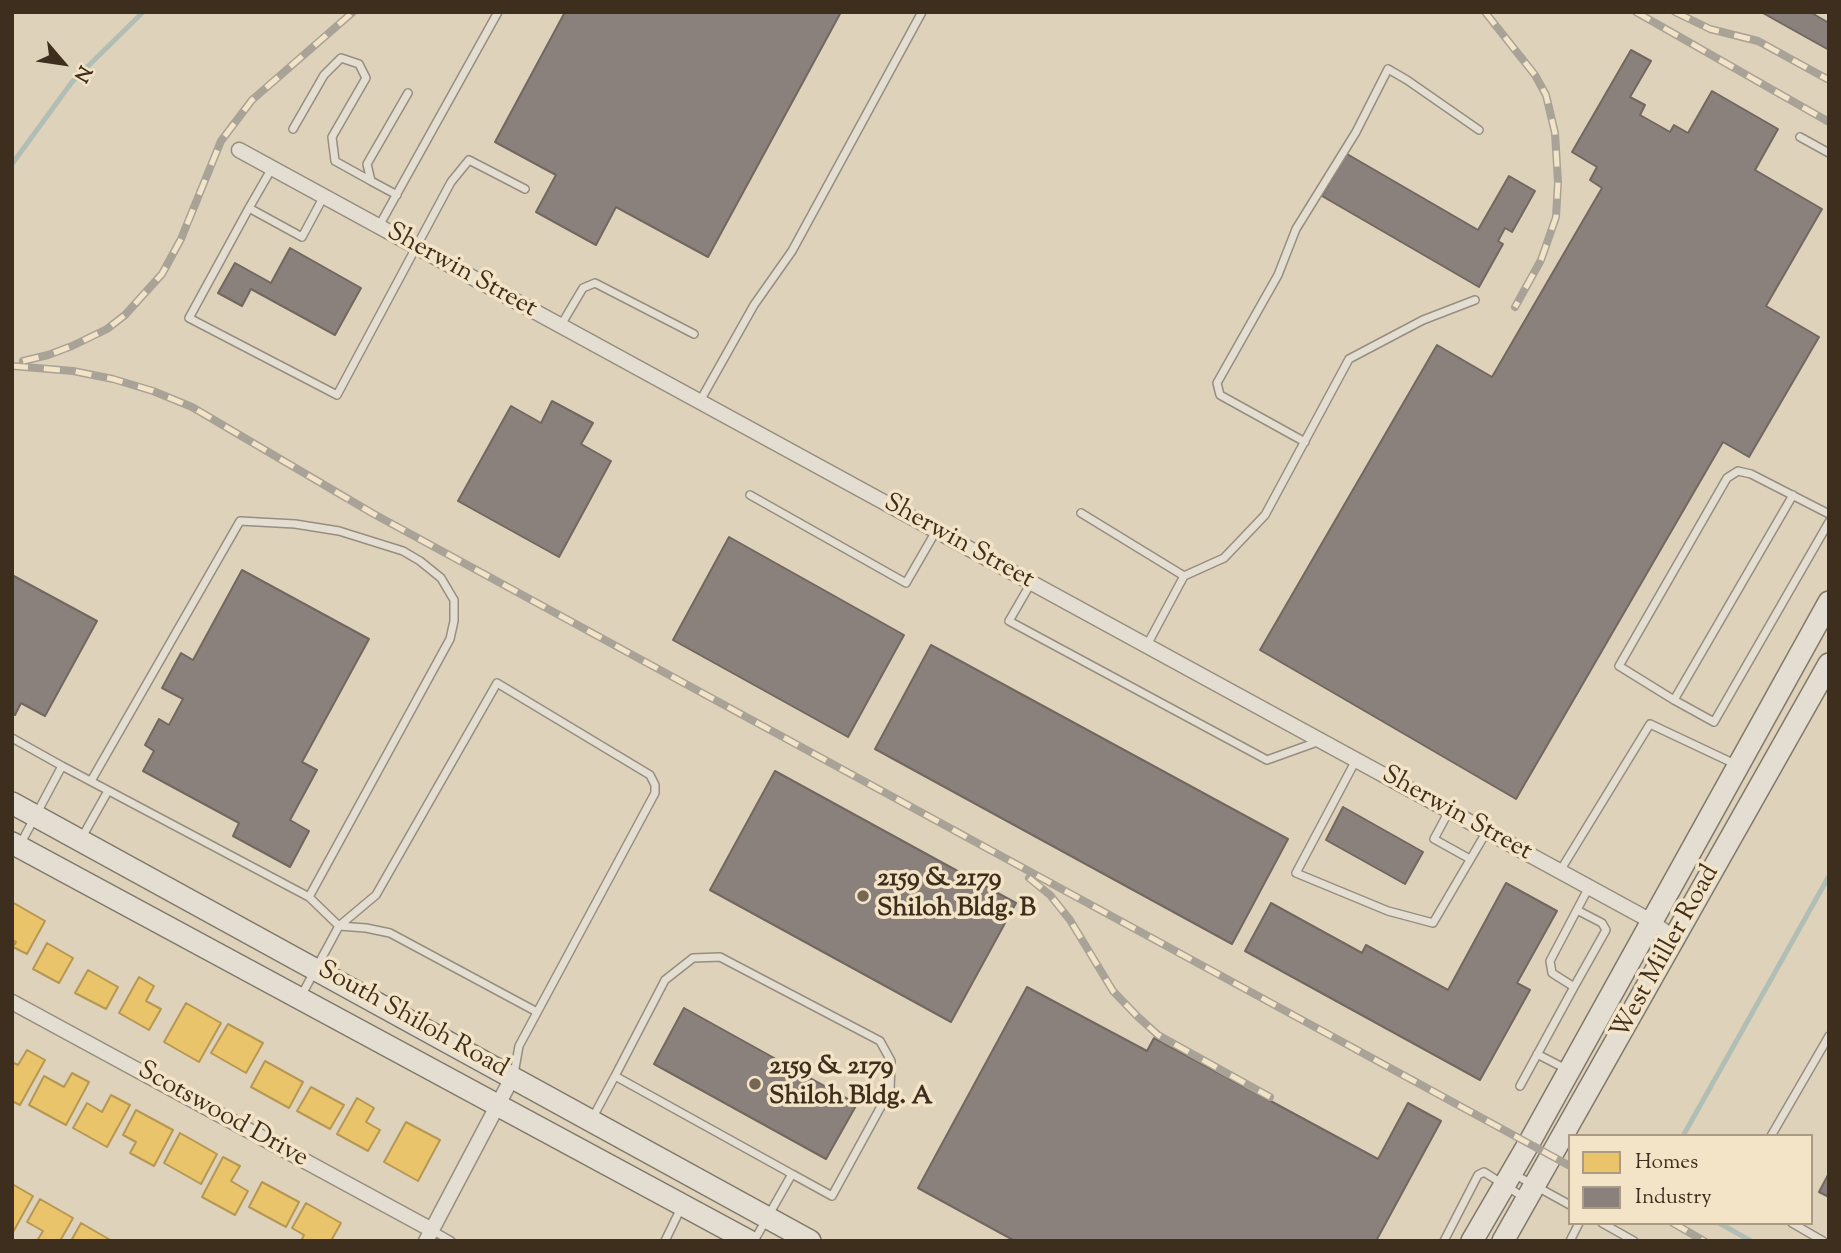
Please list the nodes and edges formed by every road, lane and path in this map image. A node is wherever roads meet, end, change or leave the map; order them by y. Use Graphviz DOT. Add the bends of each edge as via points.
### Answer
graph roads {
  1 [pos="498,12"];
  2 [pos="922,12"];
  3 [pos="408,93"];
  4 [pos="293,129"];
  5 [pos="1479,130"];
  6 [pos="1800,137"];
  7 [pos="239,150"];
  8 [pos="1829,153"];
  9 [pos="271,168"];
  10 [pos="371,181"];
  11 [pos="525,189"];
  12 [pos="397,195"];
  13 [pos="324,197"];
  14 [pos="249,208"];
  15 [pos="379,227"];
  16 [pos="417,247"];
  17 [pos="1475,300"];
  18 [pos="561,326"];
  19 [pos="694,334"];
  20 [pos="700,402"];
  21 [pos="1305,442"];
  22 [pos="750,495"];
  23 [pos="1793,495"];
  24 [pos="1081,513"];
  25 [pos="1829,514"];
  26 [pos="1829,522"];
  27 [pos="936,531"];
  28 [pos="1184,576"];
  29 [pos="1031,583"];
  30 [pos="1829,602"];
  31 [pos="1147,646"];
  32 [pos="1829,664"];
  33 [pos="1674,700"];
  34 [pos="12,738"];
  35 [pos="1321,741"];
  36 [pos="1356,760"];
  37 [pos="1738,765"];
  38 [pos="62,766"];
  39 [pos="91,782"];
  40 [pos="108,790"];
  41 [pos="12,803"];
  42 [pos="1449,811"];
  43 [pos="36,816"];
  44 [pos="1487,831"];
  45 [pos="80,840"];
  46 [pos="15,845"];
  47 [pos="1470,859"];
  48 [pos="1560,871"];
  49 [pos="1589,887"];
  50 [pos="309,897"];
  51 [pos="1577,909"];
  52 [pos="1651,921"];
  53 [pos="339,926"];
  54 [pos="1675,939"];
  55 [pos="316,968"];
  56 [pos="1574,987"];
  57 [pos="300,998"];
  58 [pos="12,1002"];
  59 [pos="537,1012"];
  60 [pos="1829,1036"];
  61 [pos="1537,1054"];
  62 [pos="1569,1070"];
  63 [pos="513,1076"];
  64 [pos="615,1076"];
  65 [pos="1520,1086"];
  66 [pos="498,1105"];
  67 [pos="591,1119"];
  68 [pos="1772,1134"];
  69 [pos="792,1174"];
  70 [pos="1508,1178"];
  71 [pos="1531,1192"];
  72 [pos="1568,1204"];
  73 [pos="682,1205"];
  74 [pos="767,1216"];
  75 [pos="1578,1225"];
  76 [pos="1606,1225"];
  77 [pos="1796,1225"];
  78 [pos="429,1236"];
  79 [pos="452,1241"];
  80 [pos="665,1241"];
  81 [pos="751,1241"];
  82 [pos="810,1241"];
  83 [pos="1444,1241"];
  84 [pos="1472,1241"];
  85 [pos="1503,1241"];
  86 [pos="1570,1241"];
  87 [pos="1634,1241"];
  88 [pos="1824,1241"];
  1 -- 12 [label="lane"];
  2 -- 20 [label="lane" via="792,251 754,305"];
  3 -- 10 [label="lane" via="367,164"];
  4 -- 10 [label="lane" via="324,75 341,58 359,64 366,78 332,137 335,161"];
  5 -- 21 [label="lane" via="1388,69 1356,132 1296,229 1278,275 1217,383 1220,395"];
  6 -- 8 [label="lane"];
  7 -- 9 [label="street, Sherwin Street"];
  9 -- 13 [label="street, Sherwin Street"];
  9 -- 14 [label="lane"];
  10 -- 12 [label="lane"];
  11 -- 16 [label="lane" via="469,160 451,182"];
  12 -- 15 [label="lane"];
  13 -- 14 [label="lane" via="302,237"];
  13 -- 15 [label="street, Sherwin Street"];
  14 -- 16 [label="lane" via="189,318 337,395"];
  15 -- 16 [label="street, Sherwin Street"];
  16 -- 18 [label="street, Sherwin Street"];
  17 -- 21 [label="lane" via="1423,320 1349,359"];
  18 -- 19 [label="lane" via="583,288 595,283"];
  18 -- 20 [label="street, Sherwin Street"];
  20 -- 27 [label="street, Sherwin Street"];
  21 -- 28 [label="lane" via="1265,515 1224,558"];
  22 -- 27 [label="lane" via="906,583"];
  23 -- 25 [label="lane"];
  23 -- 33 [label="lane"];
  23 -- 33 [label="lane" via="1751,474 1738,471 1727,478 1619,666"];
  24 -- 28 [label="lane"];
  26 -- 33 [label="lane" via="1714,722"];
  27 -- 29 [label="street, Sherwin Street"];
  28 -- 31 [label="lane"];
  29 -- 31 [label="street, Sherwin Street"];
  29 -- 35 [label="lane" via="1009,621 1267,760"];
  30 -- 37 [label="main road, West Miller Road"];
  31 -- 35 [label="street, Sherwin Street"];
  32 -- 54 [label="main road, West Miller Road"];
  34 -- 38 [label="lane"];
  35 -- 36 [label="street, Sherwin Street"];
  36 -- 42 [label="street, Sherwin Street"];
  36 -- 47 [label="lane" via="1296,873 1388,911 1433,923"];
  37 -- 48 [label="lane" via="1650,724"];
  37 -- 52 [label="main road, West Miller Road"];
  38 -- 39 [label="lane"];
  38 -- 43 [label="lane"];
  39 -- 40 [label="lane"];
  39 -- 50 [label="lane" via="240,521 339,531 403,551 441,578 454,600 450,639"];
  40 -- 45 [label="lane"];
  40 -- 50 [label="lane"];
  41 -- 43 [label="main road, South Shiloh Road"];
  42 -- 44 [label="street, Sherwin Street"];
  42 -- 47 [label="lane" via="1434,839"];
  43 -- 45 [label="main road, South Shiloh Road"];
  43 -- 46 [label="lane"];
  44 -- 47 [label="lane"];
  44 -- 48 [label="street, Sherwin Street"];
  45 -- 55 [label="main road, South Shiloh Road"];
  46 -- 57 [label="main road, South Shiloh Road"];
  48 -- 49 [label="street, Sherwin Street"];
  49 -- 51 [label="lane"];
  49 -- 52 [label="street, Sherwin Street"];
  50 -- 53 [label="lane"];
  51 -- 56 [label="lane" via="1550,961 1552,973"];
  51 -- 56 [label="lane" via="1606,930"];
  52 -- 54 [label="street, Sherwin Street"];
  52 -- 62 [label="main road, West Miller Road"];
  53 -- 55 [label="lane"];
  53 -- 59 [label="lane" via="390,933"];
  53 -- 59 [label="lane" via="376,895 496,683 650,775 655,785 655,793"];
  54 -- 71 [label="main road, West Miller Road"];
  55 -- 57 [label="lane"];
  55 -- 63 [label="main road, South Shiloh Road"];
  56 -- 61 [label="lane"];
  57 -- 66 [label="main road, South Shiloh Road"];
  58 -- 78 [label="street, Scotswood Drive"];
  59 -- 63 [label="lane" via="519,1046"];
  60 -- 68 [label="lane"];
  61 -- 62 [label="lane"];
  61 -- 65 [label="lane"];
  62 -- 70 [label="main road, West Miller Road"];
  63 -- 66 [label="street"];
  63 -- 67 [label="main road, South Shiloh Road"];
  64 -- 67 [label="lane"];
  64 -- 69 [label="lane"];
  64 -- 69 [label="lane" via="665,980 693,958 720,957 880,1041 891,1061 890,1090 832,1196"];
  66 -- 73 [label="main road, South Shiloh Road"];
  66 -- 78 [label="street"];
  67 -- 74 [label="main road, South Shiloh Road"];
  69 -- 74 [label="lane"];
  70 -- 71 [label="lane"];
  70 -- 71 [label="lane"];
  70 -- 83 [label="lane" via="1484,1172 1478,1175"];
  70 -- 84 [label="main road"];
  71 -- 72 [label="lane"];
  71 -- 85 [label="main road, West Miller Road"];
  73 -- 80 [label="lane"];
  73 -- 81 [label="main road, South Shiloh Road"];
  74 -- 81 [label="lane"];
  74 -- 82 [label="main road, South Shiloh Road"];
  75 -- 86 [label="lane"];
  76 -- 87 [label="lane"];
  77 -- 88 [label="lane"];
  78 -- 79 [label="lane"];
}
